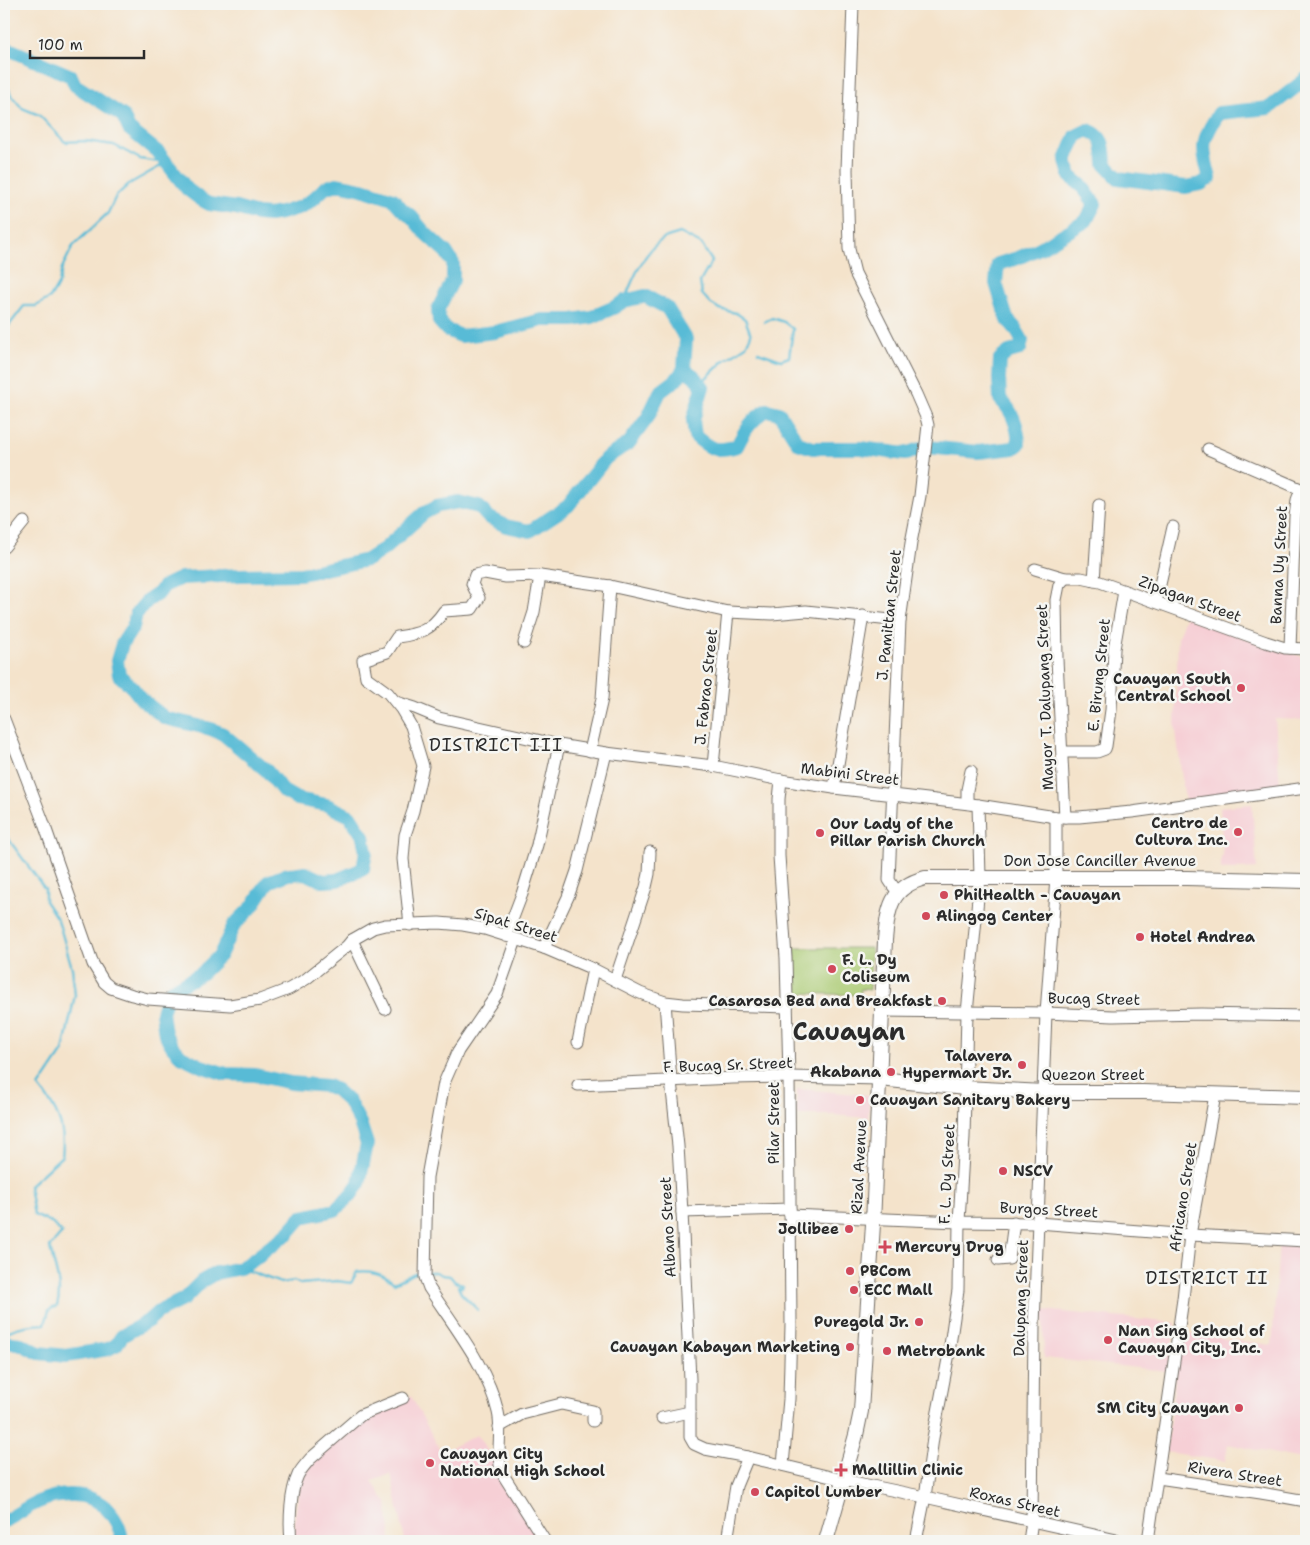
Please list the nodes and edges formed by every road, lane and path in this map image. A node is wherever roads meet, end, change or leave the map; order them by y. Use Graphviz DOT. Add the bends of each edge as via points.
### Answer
graph roads {
  1 [pos="853,4"];
  2 [pos="1208,449"];
  3 [pos="1305,490"];
  4 [pos="1099,505"];
  5 [pos="24,522"];
  6 [pos="1172,527"];
  7 [pos="4,547"];
  8 [pos="1035,569"];
  9 [pos="540,576"];
  10 [pos="1064,578"];
  11 [pos="1094,581"];
  12 [pos="610,586"];
  13 [pos="1124,591"];
  14 [pos="1156,602"];
  15 [pos="728,612"];
  16 [pos="863,616"];
  17 [pos="900,621"];
  18 [pos="524,643"];
  19 [pos="1290,648"];
  20 [pos="1306,649"];
  21 [pos="396,702"];
  22 [pos="4,719"];
  23 [pos="558,745"];
  24 [pos="590,751"];
  25 [pos="1062,752"];
  26 [pos="606,753"];
  27 [pos="713,766"];
  28 [pos="971,771"];
  29 [pos="781,780"];
  30 [pos="834,788"];
  31 [pos="1306,788"];
  32 [pos="892,795"];
  33 [pos="973,804"];
  34 [pos="1061,817"];
  35 [pos="650,852"];
  36 [pos="980,877"];
  37 [pos="1056,878"];
  38 [pos="1306,881"];
  39 [pos="898,892"];
  40 [pos="410,924"];
  41 [pos="511,938"];
  42 [pos="352,940"];
  43 [pos="544,948"];
  44 [pos="593,969"];
  45 [pos="615,980"];
  46 [pos="665,1002"];
  47 [pos="787,1007"];
  48 [pos="385,1009"];
  49 [pos="882,1010"];
  50 [pos="1046,1012"];
  51 [pos="967,1013"];
  52 [pos="1306,1016"];
  53 [pos="578,1042"];
  54 [pos="789,1077"];
  55 [pos="880,1079"];
  56 [pos="671,1081"];
  57 [pos="578,1085"];
  58 [pos="965,1088"];
  59 [pos="1044,1092"];
  60 [pos="1216,1095"];
  61 [pos="1306,1098"];
  62 [pos="682,1212"];
  63 [pos="790,1212"];
  64 [pos="873,1218"];
  65 [pos="959,1222"];
  66 [pos="1014,1222"];
  67 [pos="1038,1223"];
  68 [pos="1190,1235"];
  69 [pos="1306,1241"];
  70 [pos="998,1260"];
  71 [pos="403,1398"];
  72 [pos="690,1412"];
  73 [pos="662,1418"];
  74 [pos="593,1421"];
  75 [pos="499,1427"];
  76 [pos="699,1447"];
  77 [pos="748,1457"];
  78 [pos="783,1465"];
  79 [pos="1158,1478"];
  80 [pos="843,1480"];
  81 [pos="925,1497"];
  82 [pos="1306,1502"];
  83 [pos="1032,1521"];
  84 [pos="291,1541"];
  85 [pos="545,1541"];
  86 [pos="727,1541"];
  87 [pos="826,1541"];
  88 [pos="916,1541"];
  89 [pos="1029,1541"];
  90 [pos="1121,1541"];
  91 [pos="1148,1541"];
  1 -- 17 [label="street, J. Pamittan Street" via="846,170 849,249 854,273 928,425"];
  2 -- 3 [label="street"];
  3 -- 19 [label="street, Banna Uy Street" via="1298,496 1295,517"];
  4 -- 11 [label="street"];
  5 -- 7 [label="street"];
  6 -- 14 [label="street"];
  8 -- 10 [label="street, Zipagan Street"];
  9 -- 12 [label="street"];
  9 -- 18 [label="street" via="534,612"];
  9 -- 21 [label="street" via="506,577 485,573 475,576 472,584 480,598 472,608 444,611 436,622 416,634 397,637 387,652 363,660 366,677"];
  10 -- 11 [label="street, Zipagan Street"];
  10 -- 25 [label="street, Mayor T. Dalupang Street" via="1056,600"];
  11 -- 13 [label="street, Zipagan Street"];
  12 -- 15 [label="street"];
  12 -- 24 [label="street" via="602,699"];
  13 -- 14 [label="street, Zipagan Street"];
  13 -- 25 [label="street, E. Birung Street" via="1114,649 1112,710 1105,749"];
  14 -- 19 [label="street, Zipagan Street"];
  15 -- 16 [label="street" via="772,614 806,611"];
  15 -- 27 [label="street, J. Fabrao Street"];
  16 -- 17 [label="street"];
  16 -- 30 [label="street"];
  17 -- 32 [label="street, J. Pamittan Street"];
  19 -- 20 [label="street, Zipagan Street"];
  21 -- 23 [label="street, Mabini Street" via="439,718"];
  21 -- 40 [label="street" via="411,726 423,766 405,835 402,860"];
  22 -- 42 [label="street, Sipat Street" via="97,972 111,988 148,999 230,1006 289,990"];
  23 -- 24 [label="street, Mabini Street"];
  23 -- 41 [label="street" via="535,851"];
  24 -- 26 [label="street, Mabini Street"];
  25 -- 34 [label="street, Mayor T. Dalupang Street"];
  26 -- 27 [label="street, Mabini Street"];
  26 -- 43 [label="street" via="578,871"];
  27 -- 29 [label="street, Mabini Street"];
  28 -- 33 [label="street, F. L. Dy Street" via="967,790"];
  29 -- 30 [label="street, Mabini Street"];
  29 -- 47 [label="street, Pilar Street" via="779,856"];
  30 -- 32 [label="street, Mabini Street"];
  31 -- 34 [label="street, Mabini Street" via="1132,812"];
  32 -- 33 [label="street, Mabini Street"];
  32 -- 39 [label="street" via="890,880"];
  33 -- 34 [label="street, Mabini Street"];
  33 -- 36 [label="street, F. L. Dy Street"];
  34 -- 37 [label="street, Dalupang Street"];
  35 -- 45 [label="street" via="646,887"];
  36 -- 37 [label="main road, Don Jose Canciller Avenue"];
  36 -- 39 [label="main road, Don Jose Canciller Avenue" via="925,878"];
  36 -- 51 [label="street, F. L. Dy Street"];
  37 -- 38 [label="main road, Don Jose Canciller Avenue"];
  37 -- 50 [label="street, Dalupang Street"];
  39 -- 49 [label="main road, Rizal Avenue" via="887,917"];
  40 -- 41 [label="street, Sipat Street" via="464,925"];
  40 -- 42 [label="street, Sipat Street" via="373,928"];
  41 -- 43 [label="street, Sipat Street"];
  41 -- 75 [label="street" via="497,994 458,1051 444,1083 427,1177 425,1277 488,1380 499,1413"];
  42 -- 48 [label="street"];
  43 -- 44 [label="street, Sipat Street"];
  44 -- 45 [label="street, Sipat Street"];
  44 -- 53 [label="street"];
  45 -- 46 [label="street, Sipat Street"];
  46 -- 47 [label="street, Sipat Street"];
  46 -- 56 [label="street, Albano Street"];
  47 -- 54 [label="street, Pilar Street"];
  49 -- 51 [label="street, Bucag Street"];
  49 -- 55 [label="main road, Rizal Avenue"];
  50 -- 51 [label="street, Bucag Street"];
  50 -- 52 [label="street, Bucag Street" via="1113,1016"];
  50 -- 59 [label="street, Dalupang Street"];
  51 -- 58 [label="street, F. L. Dy Street"];
  54 -- 55 [label="street, F. Bucag Sr. Street"];
  54 -- 56 [label="street, F. Bucag Sr. Street"];
  54 -- 63 [label="street, Pilar Street"];
  55 -- 58 [label="main road, Quezon Street"];
  55 -- 64 [label="main road, Rizal Avenue"];
  56 -- 57 [label="street, F. Bucag Sr. Street"];
  56 -- 62 [label="street, Albano Street"];
  58 -- 59 [label="main road, Quezon Street"];
  58 -- 65 [label="street, F. L. Dy Street"];
  59 -- 60 [label="main road, Quezon Street"];
  59 -- 67 [label="street, Dalupang Street"];
  60 -- 61 [label="main road, Quezon Street"];
  60 -- 68 [label="street, Africano Street"];
  62 -- 63 [label="street, Burgos Street"];
  62 -- 72 [label="street, Albano Street"];
  63 -- 64 [label="street, Burgos Street"];
  63 -- 78 [label="street, Pilar Street" via="790,1399"];
  64 -- 65 [label="street, Burgos Street"];
  64 -- 80 [label="main road, Rizal Avenue" via="861,1411"];
  65 -- 66 [label="street, Burgos Street"];
  65 -- 81 [label="street, F. L. Dy Street" via="955,1315"];
  66 -- 67 [label="street, Burgos Street"];
  66 -- 70 [label="street" via="1009,1259"];
  67 -- 68 [label="street, Burgos Street"];
  67 -- 83 [label="street, Dalupang Street"];
  68 -- 69 [label="street, Burgos Street"];
  68 -- 79 [label="street, Africano Street"];
  71 -- 84 [label="street" via="361,1415 310,1459 296,1483 291,1509"];
  72 -- 73 [label="street"];
  72 -- 76 [label="street, Albano Street" via="690,1437"];
  74 -- 75 [label="street" via="592,1411 561,1404 522,1414"];
  75 -- 85 [label="street" via="502,1473"];
  76 -- 77 [label="street, Roxas Street"];
  77 -- 78 [label="street, Roxas Street"];
  77 -- 86 [label="street" via="736,1486"];
  78 -- 80 [label="street, Roxas Street"];
  79 -- 82 [label="street, Rivera Street"];
  79 -- 91 [label="street, Africano Street"];
  80 -- 81 [label="street, Roxas Street"];
  80 -- 87 [label="main road, Rizal Avenue"];
  81 -- 83 [label="street, Roxas Street"];
  81 -- 88 [label="street, F. L. Dy Street"];
  83 -- 89 [label="street, Dalupang Street"];
  83 -- 90 [label="street, Roxas Street"];
}
